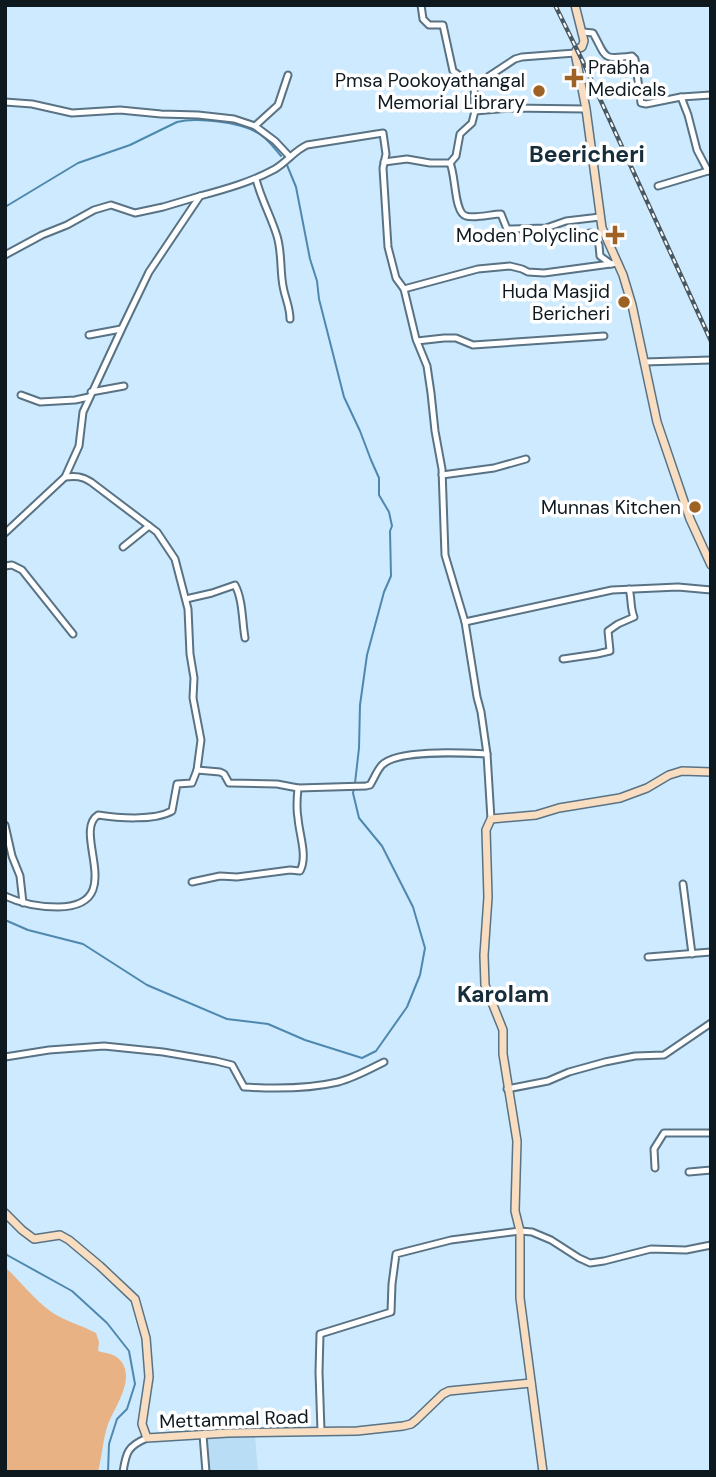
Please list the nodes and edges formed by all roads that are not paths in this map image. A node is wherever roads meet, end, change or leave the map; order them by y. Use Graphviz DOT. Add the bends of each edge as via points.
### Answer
graph roads {
  1 [pos="421,5"];
  2 [pos="575,5"];
  3 [pos="583,32"];
  4 [pos="575,53"];
  5 [pos="288,75"];
  6 [pos="474,86"];
  7 [pos="711,95"];
  8 [pos="681,97"];
  9 [pos="5,102"];
  10 [pos="586,109"];
  11 [pos="475,111"];
  12 [pos="255,126"];
  13 [pos="290,157"];
  14 [pos="384,162"];
  15 [pos="450,163"];
  16 [pos="710,170"];
  17 [pos="256,179"];
  18 [pos="658,186"];
  19 [pos="200,196"];
  20 [pos="600,217"];
  21 [pos="584,234"];
  22 [pos="5,254"];
  23 [pos="614,264"];
  24 [pos="404,289"];
  25 [pos="290,319"];
  26 [pos="121,329"];
  27 [pos="89,335"];
  28 [pos="604,335"];
  29 [pos="417,341"];
  30 [pos="711,360"];
  31 [pos="644,362"];
  32 [pos="124,386"];
  33 [pos="21,395"];
  34 [pos="90,395"];
  35 [pos="526,459"];
  36 [pos="442,475"];
  37 [pos="65,477"];
  38 [pos="149,526"];
  39 [pos="5,533"];
  40 [pos="123,547"];
  41 [pos="711,565"];
  42 [pos="5,566"];
  43 [pos="629,589"];
  44 [pos="711,590"];
  45 [pos="186,598"];
  46 [pos="465,622"];
  47 [pos="74,634"];
  48 [pos="245,638"];
  49 [pos="564,659"];
  50 [pos="487,754"];
  51 [pos="197,770"];
  52 [pos="711,772"];
  53 [pos="298,788"];
  54 [pos="491,819"];
  55 [pos="5,825"];
  56 [pos="192,882"];
  57 [pos="683,884"];
  58 [pos="5,896"];
  59 [pos="23,903"];
  60 [pos="711,952"];
  61 [pos="692,954"];
  62 [pos="648,957"];
  63 [pos="711,1023"];
  64 [pos="5,1057"];
  65 [pos="384,1062"];
  66 [pos="508,1089"];
  67 [pos="711,1133"];
  68 [pos="655,1168"];
  69 [pos="711,1170"];
  70 [pos="689,1172"];
  71 [pos="5,1213"];
  72 [pos="520,1231"];
  73 [pos="711,1245"];
  74 [pos="531,1383"];
  75 [pos="321,1431"];
  76 [pos="203,1435"];
  77 [pos="147,1438"];
  78 [pos="123,1472"];
  79 [pos="206,1472"];
  80 [pos="543,1472"];
  1 -- 6 [label="street" via="429,25 443,25 453,71"];
  2 -- 3 [label="main road"];
  3 -- 4 [label="main road" via="584,44"];
  3 -- 8 [label="street" via="593,33 610,59 635,59 641,103"];
  4 -- 6 [label="street" via="522,57"];
  4 -- 10 [label="main road"];
  5 -- 12 [label="street" via="278,105"];
  6 -- 11 [label="street"];
  7 -- 8 [label="street"];
  8 -- 16 [label="street" via="697,150"];
  9 -- 12 [label="street" via="72,113 120,110 198,115"];
  10 -- 11 [label="street"];
  10 -- 20 [label="main road"];
  11 -- 15 [label="street" via="472,123 460,134"];
  12 -- 13 [label="street"];
  13 -- 14 [label="street" via="307,145 383,133"];
  13 -- 17 [label="street"];
  14 -- 15 [label="street"];
  14 -- 24 [label="street" via="388,247 396,278"];
  15 -- 20 [label="street" via="464,216 501,214 507,229 546,228"];
  16 -- 18 [label="street"];
  17 -- 19 [label="street"];
  17 -- 25 [label="street" via="278,239"];
  19 -- 22 [label="street" via="135,213 111,205 94,210"];
  19 -- 26 [label="street" via="149,272"];
  20 -- 23 [label="main road"];
  21 -- 23 [label="street" via="592,233 600,256"];
  23 -- 24 [label="street" via="544,273 510,266 478,269"];
  23 -- 31 [label="main road" via="632,305"];
  24 -- 29 [label="street"];
  26 -- 27 [label="street"];
  26 -- 34 [label="street"];
  28 -- 29 [label="street" via="473,345 456,338"];
  29 -- 36 [label="street" via="427,366"];
  30 -- 31 [label="street"];
  31 -- 41 [label="main road" via="657,422"];
  32 -- 34 [label="street"];
  33 -- 34 [label="street" via="40,402"];
  34 -- 37 [label="street" via="79,446"];
  35 -- 36 [label="street"];
  36 -- 46 [label="street" via="445,555"];
  37 -- 38 [label="street" via="84,477"];
  37 -- 39 [label="street"];
  38 -- 40 [label="street"];
  38 -- 45 [label="street" via="175,559"];
  42 -- 47 [label="street" via="22,570"];
  43 -- 44 [label="street"];
  43 -- 46 [label="street"];
  43 -- 49 [label="street" via="634,617 608,631 610,651"];
  45 -- 48 [label="street" via="235,585"];
  45 -- 51 [label="street" via="193,698 201,740"];
  46 -- 50 [label="street"];
  50 -- 53 [label="street" via="411,755 381,765 370,785"];
  50 -- 54 [label="street"];
  51 -- 53 [label="street" via="220,772 229,783"];
  51 -- 59 [label="street" via="192,783 177,784 172,811 167,814 94,817 90,823 93,888 82,904 52,907"];
  52 -- 54 [label="main road" via="682,771 620,797 536,815"];
  53 -- 56 [label="street" via="300,871"];
  54 -- 66 [label="main road" via="486,830 485,985 503,1030"];
  55 -- 59 [label="street"];
  57 -- 61 [label="street"];
  58 -- 59 [label="street"];
  60 -- 61 [label="street"];
  61 -- 62 [label="street"];
  63 -- 66 [label="street" via="664,1055 605,1062"];
  64 -- 65 [label="street" via="104,1046 163,1052 232,1065 244,1087 267,1088 340,1082"];
  66 -- 72 [label="main road" via="517,1141 515,1211"];
  67 -- 68 [label="street" via="664,1133 654,1149"];
  69 -- 70 [label="street"];
  71 -- 77 [label="main road, Mettammal Road" via="34,1239 63,1236 135,1299 146,1338 149,1377 142,1424"];
  72 -- 73 [label="street" via="551,1240 590,1263 651,1249"];
  72 -- 74 [label="main road" via="520,1298"];
  72 -- 75 [label="street" via="451,1240 396,1254 391,1312 320,1334"];
  74 -- 75 [label="main road, Mettammal Road" via="449,1391 403,1426"];
  74 -- 80 [label="main road"];
  75 -- 76 [label="main road, Mettammal Road"];
  76 -- 77 [label="main road, Mettammal Road"];
  76 -- 79 [label="street"];
  77 -- 78 [label="street" via="127,1451"];
}
